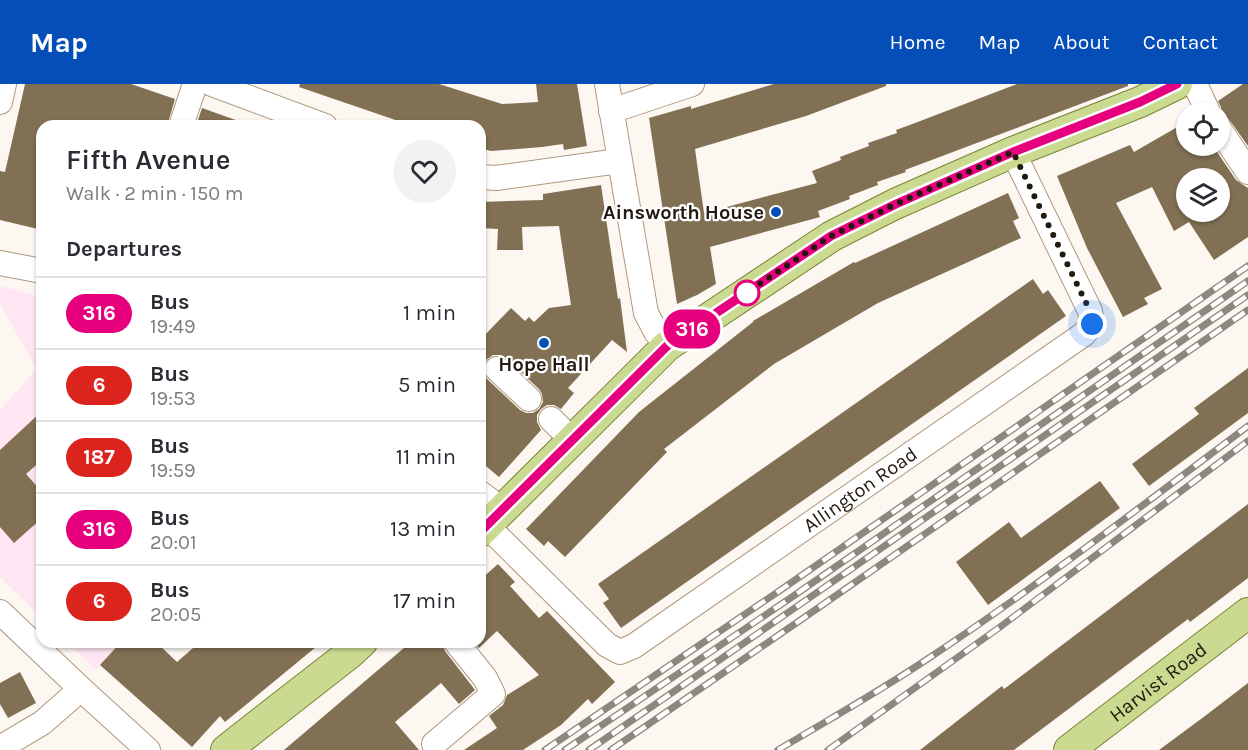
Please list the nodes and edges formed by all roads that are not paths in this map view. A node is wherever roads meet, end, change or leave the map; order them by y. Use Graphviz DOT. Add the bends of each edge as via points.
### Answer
graph roads {
  1 [pos="4,84"];
  2 [pos="195,84"];
  3 [pos="213,84"];
  4 [pos="607,84"];
  5 [pos="692,84"];
  6 [pos="1177,84"];
  7 [pos="1195,84"];
  8 [pos="0,102"];
  9 [pos="1203,102"];
  10 [pos="611,111"];
  11 [pos="183,120"];
  12 [pos="309,120"];
  13 [pos="1230,145"];
  14 [pos="1013,152"];
  15 [pos="619,161"];
  16 [pos="1248,172"];
  17 [pos="486,177"];
  18 [pos="0,263"];
  19 [pos="36,270"];
  20 [pos="667,346"];
  21 [pos="497,369"];
  22 [pos="529,399"];
  23 [pos="551,419"];
  24 [pos="572,440"];
  25 [pos="487,515"];
  26 [pos="0,612"];
  27 [pos="1248,614"];
  28 [pos="36,646"];
  29 [pos="38,648"];
  30 [pos="347,648"];
  31 [pos="461,648"];
  32 [pos="81,689"];
  33 [pos="434,744"];
  34 [pos="0,748"];
  35 [pos="148,750"];
  36 [pos="226,750"];
  37 [pos="1068,750"];
  1 -- 8 [label="street"];
  2 -- 11 [label="street"];
  3 -- 12 [label="street"];
  4 -- 10 [label="street"];
  5 -- 10 [label="street"];
  6 -- 14 [label="main road"];
  7 -- 9 [label="street"];
  10 -- 15 [label="street"];
  13 -- 16 [label="street"];
  14 -- 20 [label="main road" via="831,236"];
  14 -- 25 [label="street, Allington Road" via="1090,311 1092,324 1084,334 634,646 620,652 608,645"];
  15 -- 17 [label="street"];
  15 -- 20 [label="street" via="646,313"];
  18 -- 19 [label="street"];
  20 -- 24 [label="main road"];
  21 -- 22 [label="street"];
  23 -- 24 [label="street"];
  24 -- 25 [label="main road"];
  26 -- 28 [label="street"];
  27 -- 37 [label="main road, Harvist Road"];
  29 -- 32 [label="street"];
  30 -- 36 [label="main road"];
  31 -- 33 [label="street" via="485,678 492,694"];
  32 -- 34 [label="street" via="42,723"];
  32 -- 35 [label="street"];
}
